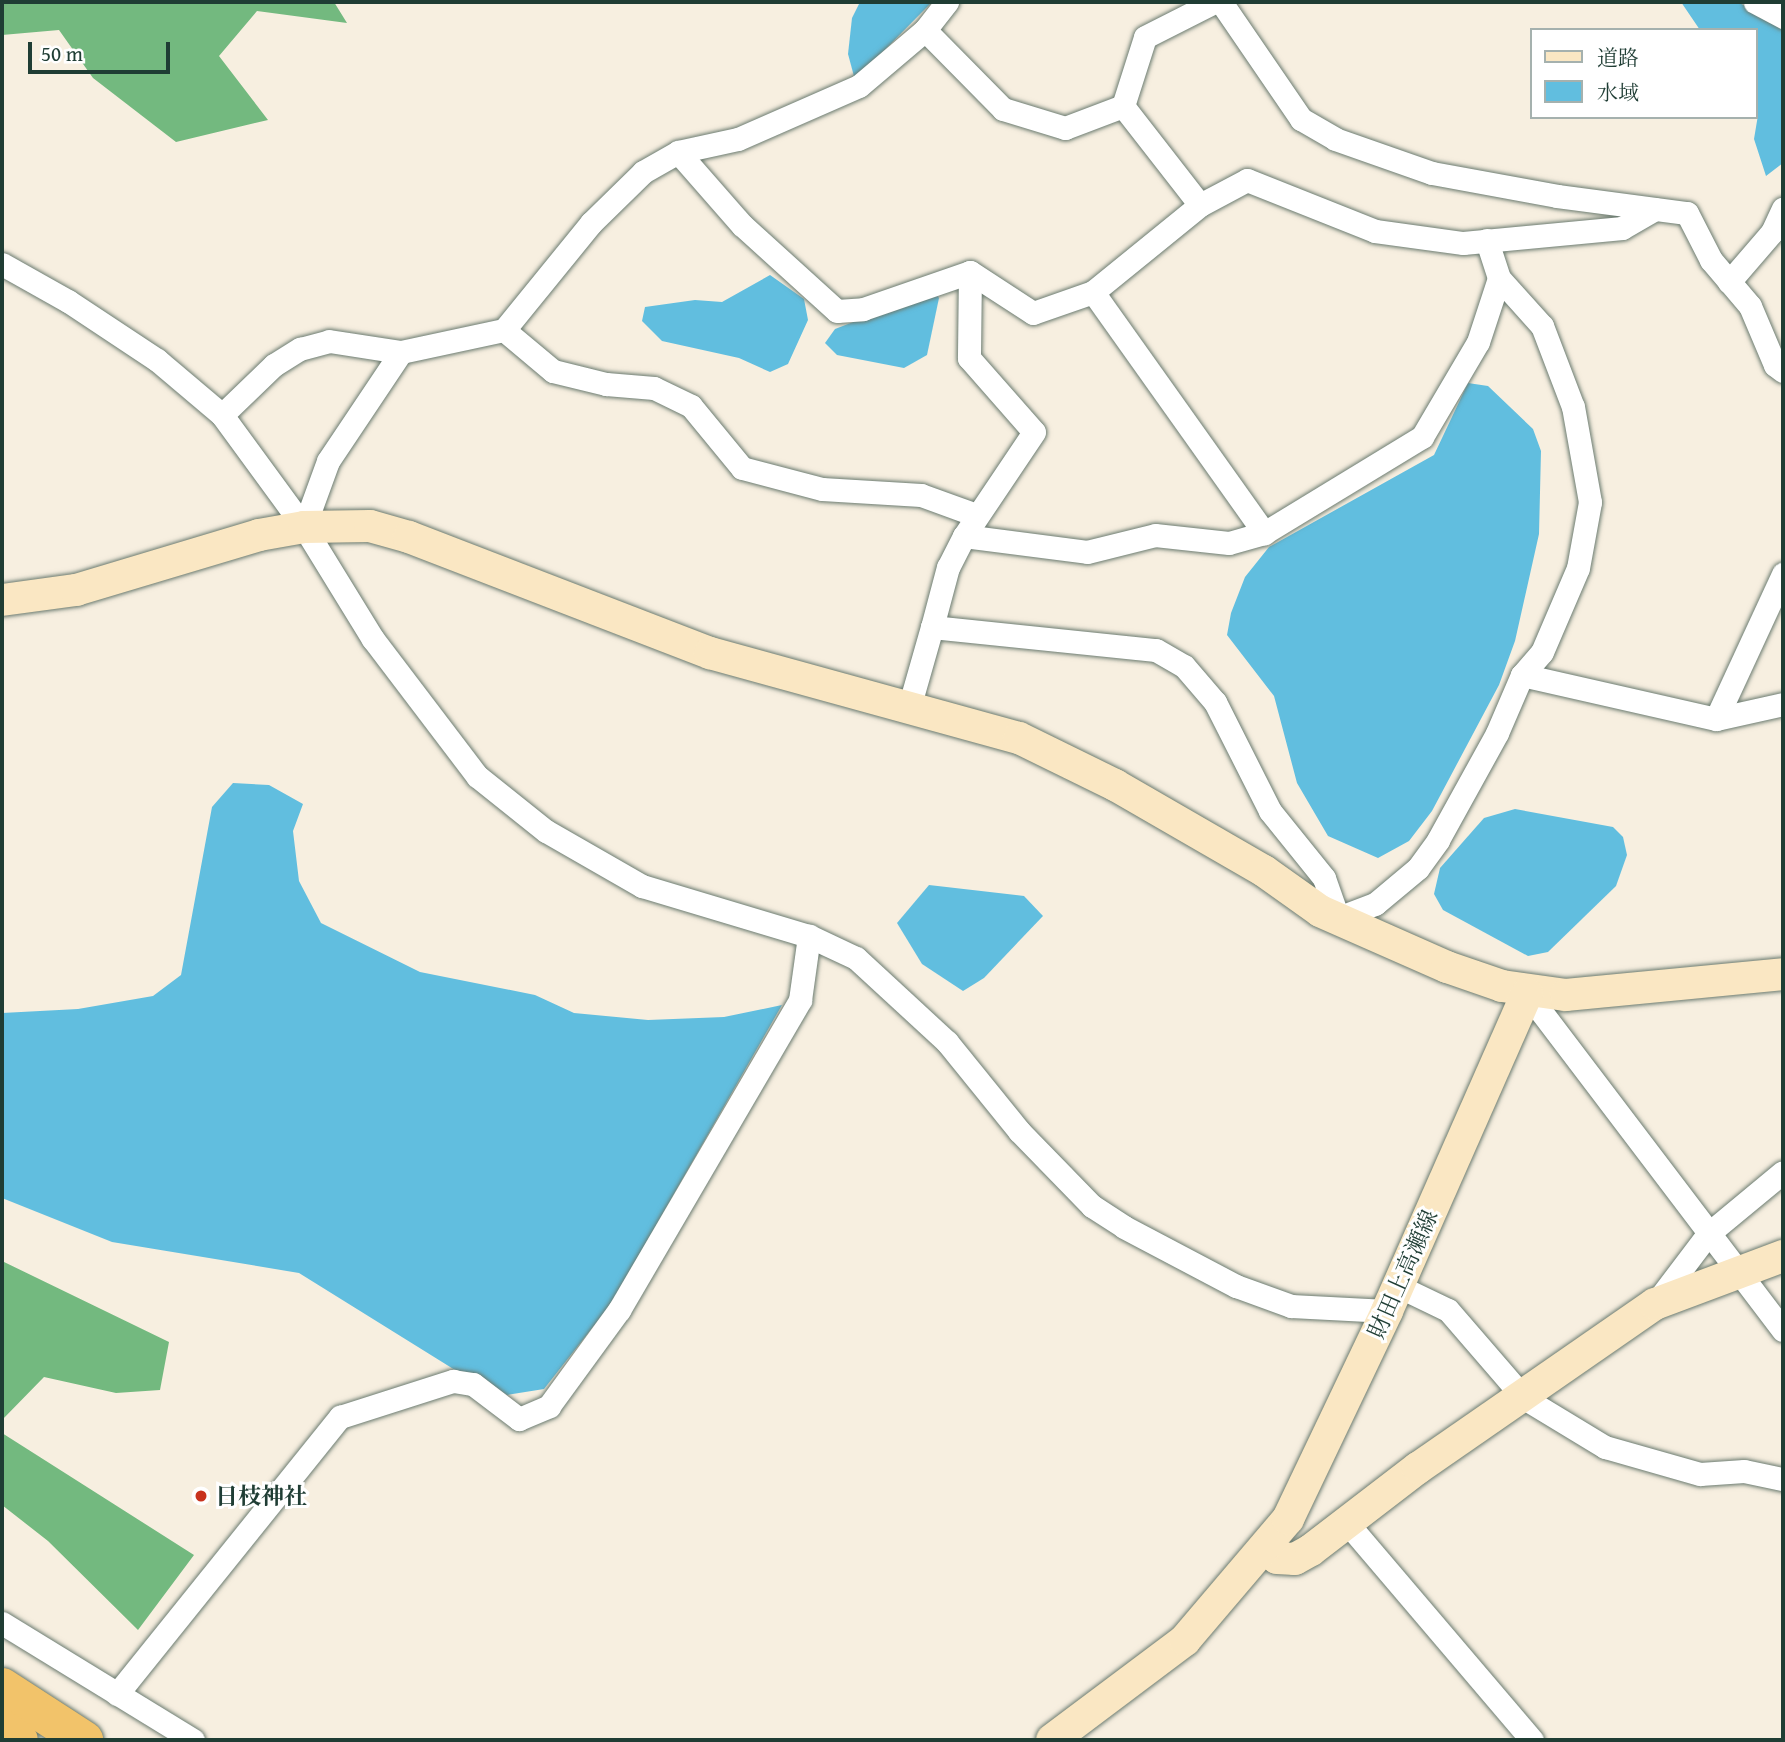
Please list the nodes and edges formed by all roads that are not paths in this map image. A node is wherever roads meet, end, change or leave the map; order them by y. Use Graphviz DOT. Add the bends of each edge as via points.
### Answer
graph roads {
  1 [pos="947,2"];
  2 [pos="1214,2"];
  3 [pos="1220,2"];
  4 [pos="1755,2"];
  5 [pos="1783,17"];
  6 [pos="925,30"];
  7 [pos="1123,106"];
  8 [pos="678,152"];
  9 [pos="1200,205"];
  10 [pos="1783,208"];
  11 [pos="1655,209"];
  12 [pos="1487,240"];
  13 [pos="2,264"];
  14 [pos="970,272"];
  15 [pos="1499,278"];
  16 [pos="1729,282"];
  17 [pos="1093,292"];
  18 [pos="504,330"];
  19 [pos="401,352"];
  20 [pos="1783,371"];
  21 [pos="222,415"];
  22 [pos="976,515"];
  23 [pos="304,527"];
  24 [pos="1264,533"];
  25 [pos="964,536"];
  26 [pos="1783,574"];
  27 [pos="2,600"];
  28 [pos="932,627"];
  29 [pos="1522,675"];
  30 [pos="910,704"];
  31 [pos="1783,704"];
  32 [pos="1716,719"];
  33 [pos="1338,918"];
  34 [pos="809,936"];
  35 [pos="1783,974"];
  36 [pos="1527,993"];
  37 [pos="1783,1172"];
  38 [pos="1709,1234"];
  39 [pos="1783,1256"];
  40 [pos="1738,1272"];
  41 [pos="1393,1299"];
  42 [pos="1655,1304"];
  43 [pos="1783,1330"];
  44 [pos="1524,1398"];
  45 [pos="1783,1479"];
  46 [pos="1348,1524"];
  47 [pos="1266,1549"];
  48 [pos="2,1623"];
  49 [pos="2,1687"];
  50 [pos="117,1694"];
  51 [pos="2,1729"];
  52 [pos="19,1740"];
  53 [pos="83,1740"];
  54 [pos="193,1740"];
  55 [pos="1052,1740"];
  56 [pos="1532,1740"];
  1 -- 6 [label="street"];
  2 -- 7 [label="street" via="1145,37"];
  3 -- 11 [label="street" via="1301,119 1335,139 1432,173"];
  4 -- 5 [label="street"];
  6 -- 7 [label="street" via="1003,109 1066,128"];
  6 -- 8 [label="street" via="859,86 737,139"];
  7 -- 9 [label="street"];
  8 -- 14 [label="street" via="742,225 837,311 863,310"];
  8 -- 18 [label="street" via="643,172 591,223"];
  9 -- 12 [label="street" via="1247,180 1375,231 1463,243"];
  9 -- 17 [label="street"];
  10 -- 16 [label="street" via="1772,232"];
  11 -- 12 [label="street" via="1622,228"];
  11 -- 16 [label="street" via="1687,213 1711,260"];
  12 -- 15 [label="street"];
  13 -- 21 [label="street" via="157,360"];
  14 -- 17 [label="street" via="1034,313"];
  14 -- 22 [label="street" via="969,358 1034,432"];
  15 -- 24 [label="street" via="1478,342 1422,437"];
  15 -- 29 [label="street" via="1542,326 1573,407 1590,502 1578,568 1542,652"];
  16 -- 20 [label="street" via="1750,306 1775,365"];
  17 -- 24 [label="street"];
  18 -- 19 [label="street"];
  18 -- 22 [label="street" via="553,371 606,384 654,388 691,406 742,468 821,489 921,495"];
  19 -- 21 [label="street" via="329,341 300,348 274,365"];
  19 -- 23 [label="street" via="328,461"];
  21 -- 23 [label="street"];
  22 -- 25 [label="street"];
  23 -- 27 [label="street" via="259,535 76,590"];
  23 -- 30 [label="street" via="370,526 408,537 710,653"];
  23 -- 34 [label="street" via="373,639 477,776 546,831 609,872"];
  24 -- 25 [label="street" via="1229,543 1155,535 1087,552"];
  25 -- 28 [label="street" via="948,567"];
  26 -- 32 [label="street"];
  28 -- 30 [label="street"];
  28 -- 33 [label="street" via="1156,650 1184,667 1215,702 1270,811 1324,878"];
  29 -- 32 [label="street"];
  29 -- 33 [label="street" via="1474,775 1418,868 1375,904"];
  30 -- 33 [label="street" via="1019,738 1067,760"];
  31 -- 32 [label="street"];
  33 -- 36 [label="street" via="1447,967"];
  34 -- 41 [label="street" via="856,958 889,985 947,1042 1028,1140 1092,1206 1124,1227 1236,1286 1291,1306"];
  34 -- 50 [label="street" via="800,1000 620,1310 549,1406 519,1419 473,1384 453,1381 340,1418"];
  35 -- 36 [label="street" via="1566,995"];
  36 -- 38 [label="street"];
  36 -- 41 [label="street, 財田上高瀬線"];
  37 -- 38 [label="street"];
  38 -- 40 [label="street"];
  38 -- 42 [label="street"];
  39 -- 40 [label="street"];
  40 -- 42 [label="street"];
  40 -- 43 [label="street"];
  41 -- 44 [label="street" via="1448,1310"];
  41 -- 47 [label="street, 財田上高瀬線" via="1319,1461 1288,1520"];
  42 -- 44 [label="street"];
  44 -- 45 [label="street" via="1605,1447 1700,1474 1744,1471"];
  44 -- 46 [label="street" via="1418,1468"];
  46 -- 47 [label="street" via="1295,1559 1277,1558"];
  46 -- 56 [label="street"];
  47 -- 55 [label="street, 財田上高瀬線" via="1185,1640"];
  48 -- 50 [label="street"];
  49 -- 53 [label="highway"];
  50 -- 54 [label="street"];
  51 -- 52 [label="highway"];
}
